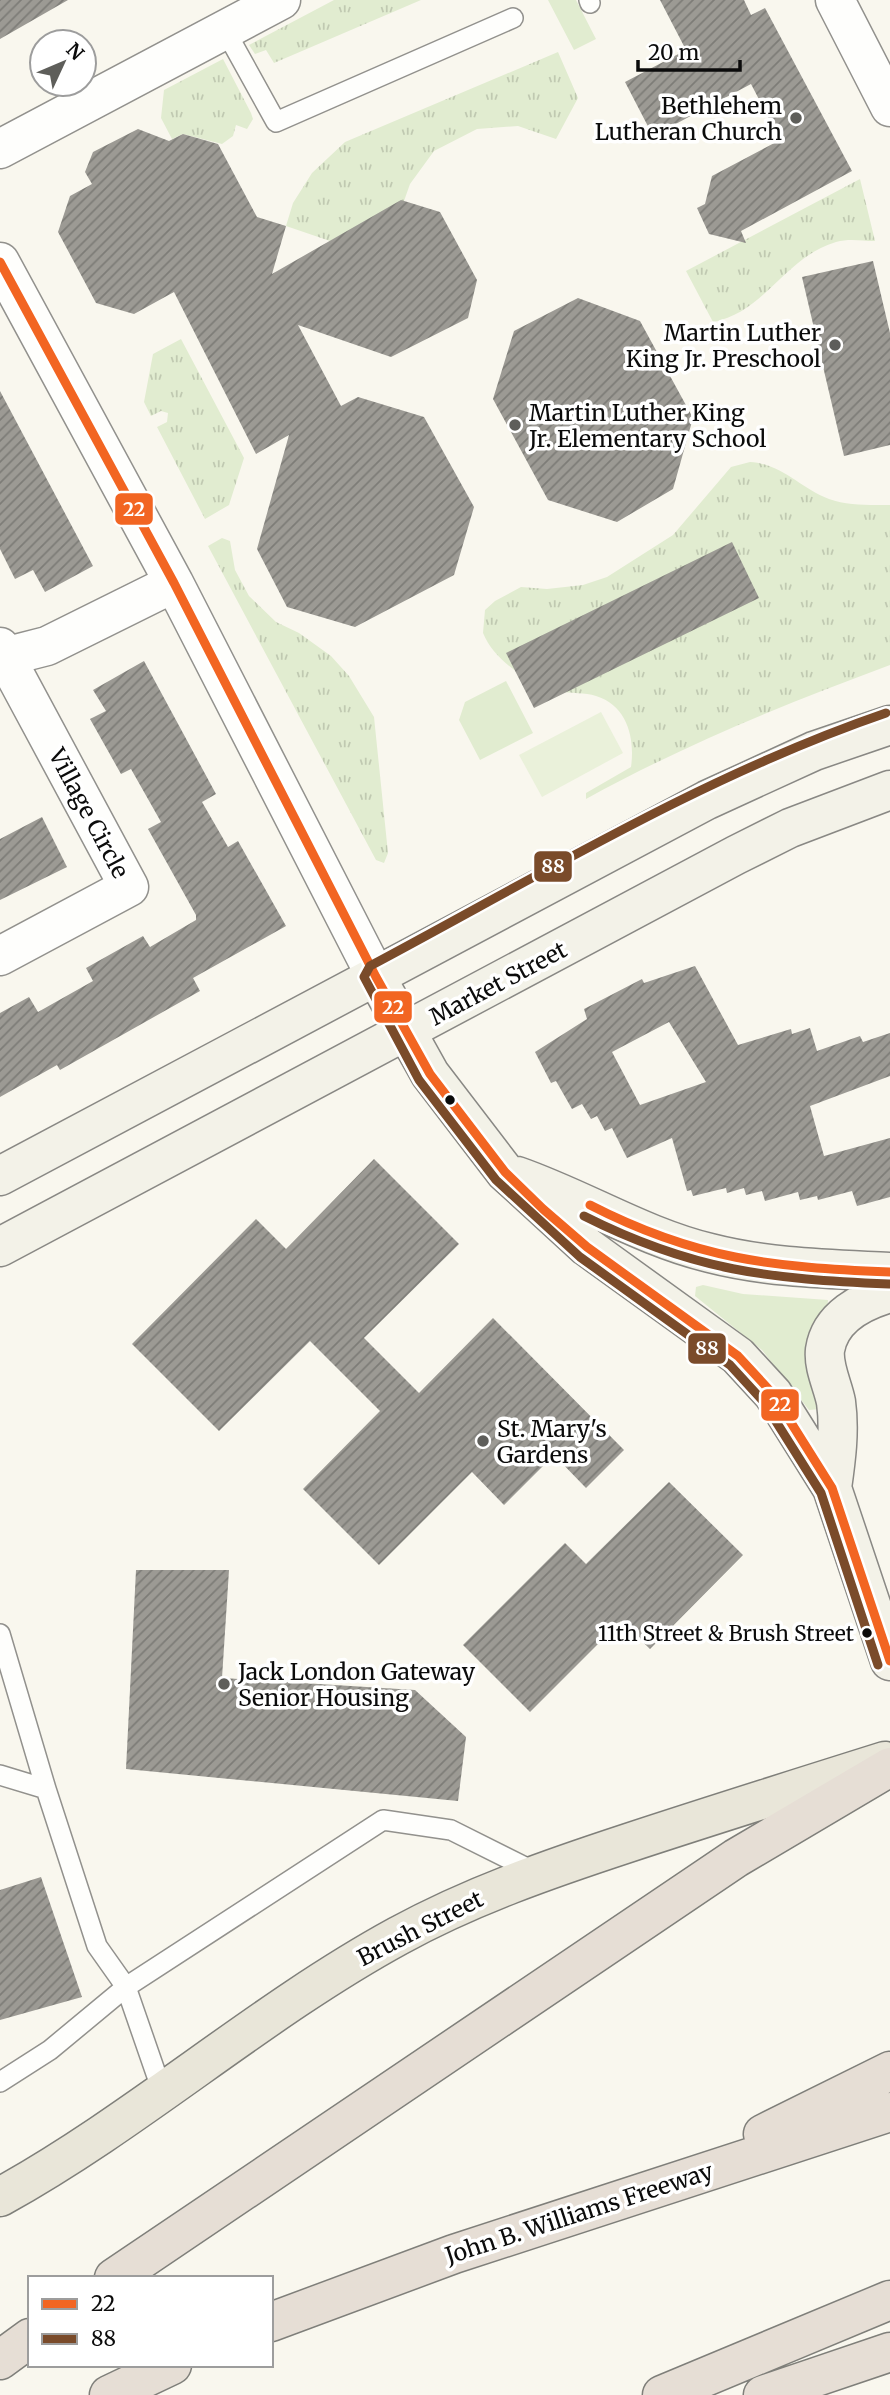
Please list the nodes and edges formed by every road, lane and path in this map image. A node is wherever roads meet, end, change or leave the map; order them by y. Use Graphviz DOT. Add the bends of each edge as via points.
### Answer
graph roads {
  1 [pos="281,0"];
  2 [pos="835,0"];
  3 [pos="513,18"];
  4 [pos="225,30"];
  5 [pos="890,107"];
  6 [pos="0,149"];
  7 [pos="0,262"];
  8 [pos="174,583"];
  9 [pos="2,654"];
  10 [pos="890,725"];
  11 [pos="890,790"];
  12 [pos="0,956"];
  13 [pos="376,977"];
  14 [pos="405,1032"];
  15 [pos="505,1172"];
  16 [pos="0,1176"];
  17 [pos="0,1247"];
  18 [pos="890,1272"];
  19 [pos="890,1293"];
  20 [pos="832,1488"];
  21 [pos="0,1634"];
  22 [pos="890,1661"];
  23 [pos="890,1760"];
  24 [pos="890,1767"];
  25 [pos="0,1774"];
  26 [pos="46,1789"];
  27 [pos="538,1874"];
  28 [pos="126,1987"];
  29 [pos="890,2071"];
  30 [pos="0,2082"];
  31 [pos="162,2091"];
  32 [pos="890,2112"];
  33 [pos="671,2183"];
  34 [pos="0,2197"];
  35 [pos="117,2276"];
  36 [pos="890,2300"];
  37 [pos="273,2321"];
  38 [pos="28,2339"];
  39 [pos="890,2352"];
  40 [pos="0,2360"];
  41 [pos="168,2367"];
  42 [pos="109,2395"];
  43 [pos="662,2395"];
  44 [pos="763,2395"];
  1 -- 4 [label="street"];
  2 -- 5 [label="street"];
  3 -- 4 [label="lane" via="276,122"];
  4 -- 6 [label="street"];
  7 -- 8 [label="street"];
  8 -- 9 [label="street" via="47,646"];
  8 -- 13 [label="street"];
  9 -- 12 [label="street, Village Circle" via="129,887"];
  10 -- 13 [label="main road" via="814,751 707,800"];
  11 -- 14 [label="main road, Market Street" via="790,828"];
  13 -- 14 [label="main road"];
  13 -- 16 [label="main road"];
  14 -- 15 [label="main road" via="430,1074"];
  14 -- 17 [label="main road, Market Street"];
  15 -- 18 [label="main road" via="568,1194 663,1239 710,1253 805,1267"];
  15 -- 20 [label="main road" via="587,1247 738,1356 773,1394"];
  19 -- 20 [label="main road" via="866,1300 849,1312 833,1329 825,1350 836,1404 838,1444"];
  20 -- 22 [label="main road"];
  21 -- 26 [label="lane"];
  23 -- 27 [label="main road, Brush Street"];
  24 -- 35 [label="highway" via="736,1858"];
  25 -- 26 [label="lane"];
  26 -- 28 [label="lane" via="97,1946"];
  27 -- 28 [label="lane" via="451,1830 383,1820"];
  27 -- 31 [label="main road, Brush Street" via="454,1907 373,1950"];
  28 -- 30 [label="lane" via="50,2050"];
  28 -- 31 [label="lane"];
  29 -- 33 [label="highway"];
  31 -- 34 [label="main road, Brush Street"];
  32 -- 33 [label="highway, John B. Williams Freeway"];
  33 -- 37 [label="highway, John B. Williams Freeway" via="382,2279"];
  36 -- 43 [label="highway"];
  38 -- 40 [label="highway"];
  39 -- 44 [label="highway"];
  41 -- 42 [label="highway"];
}
